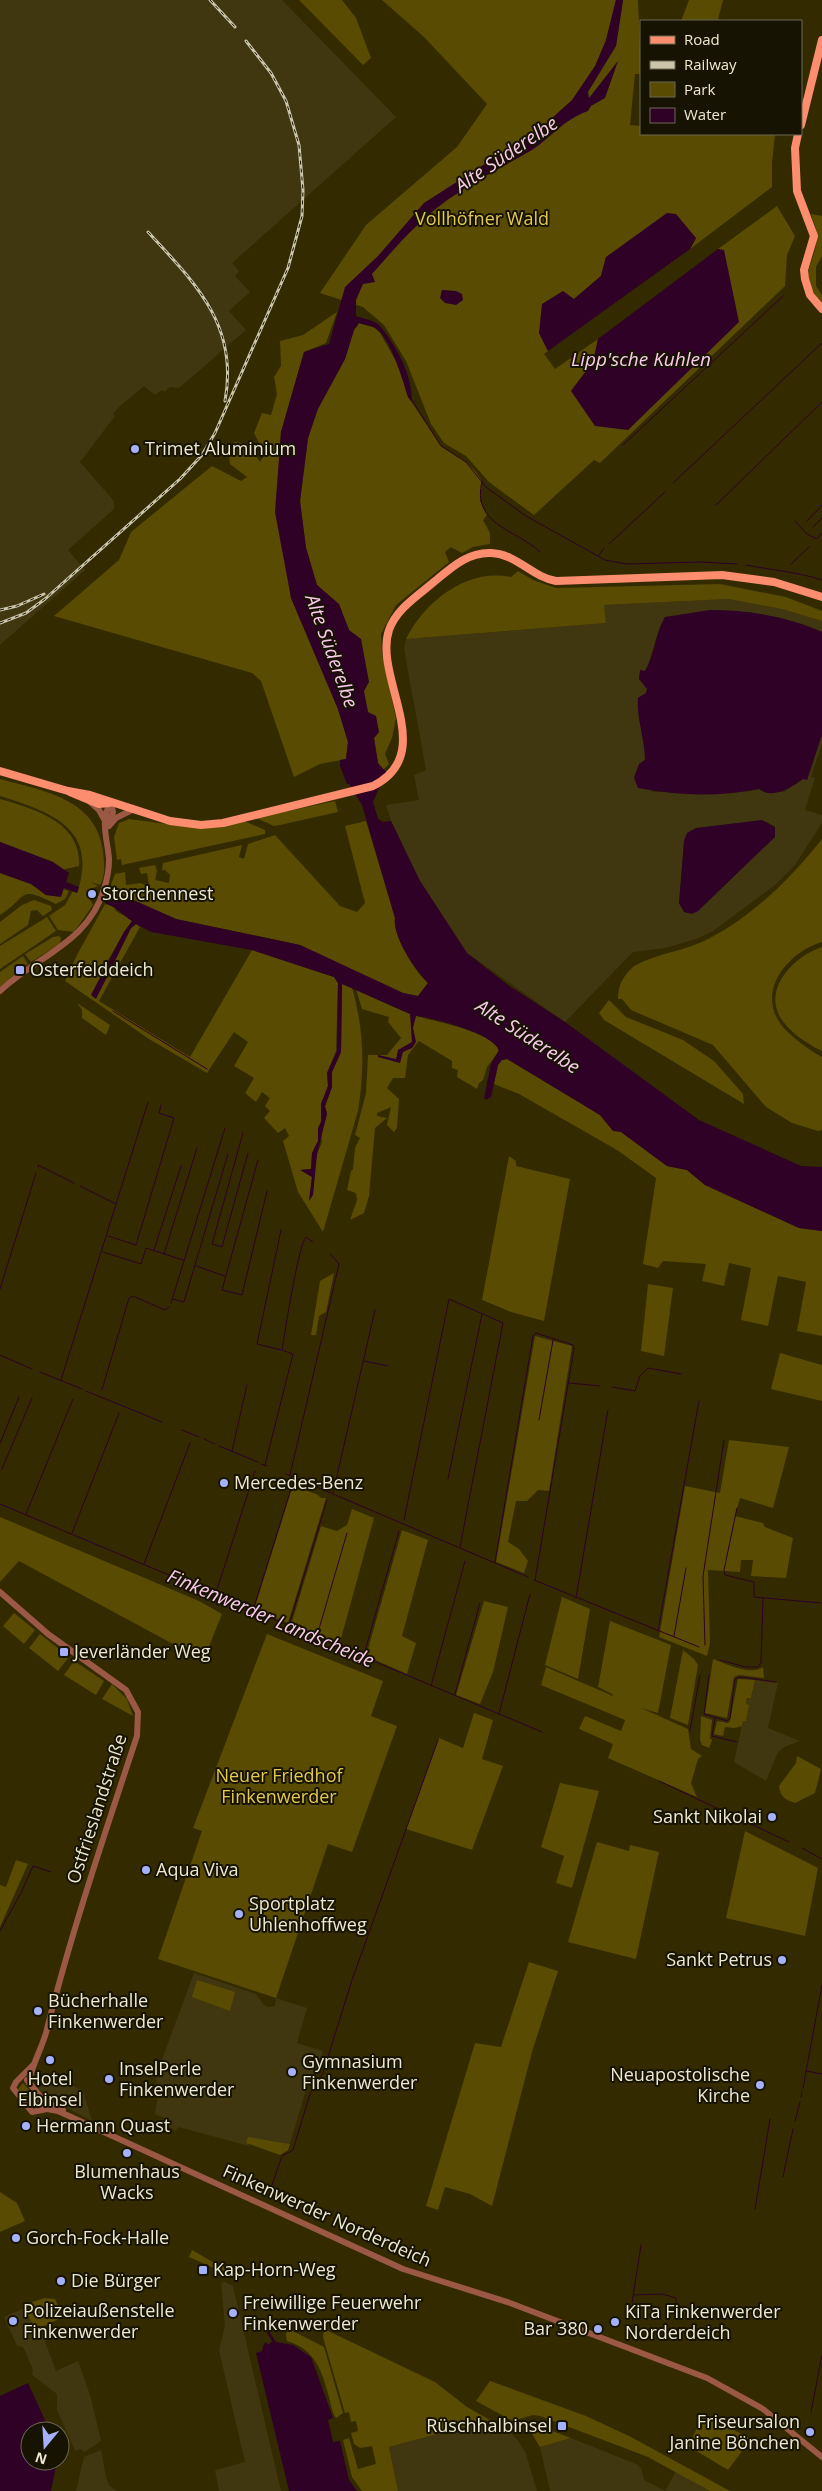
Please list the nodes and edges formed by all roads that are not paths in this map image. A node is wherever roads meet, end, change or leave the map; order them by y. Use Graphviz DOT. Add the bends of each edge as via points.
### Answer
graph roads {
  1 [pos="822,40"];
  2 [pos="802,121"];
  3 [pos="798,135"];
  4 [pos="822,310"];
  5 [pos="822,597"];
  6 [pos="0,771"];
  7 [pos="68,791"];
  8 [pos="88,800"];
  9 [pos="111,804"];
  10 [pos="132,810"];
  11 [pos="104,820"];
  12 [pos="108,829"];
  13 [pos="0,991"];
  14 [pos="0,1592"];
  15 [pos="34,2064"];
  16 [pos="21,2079"];
  17 [pos="29,2083"];
  18 [pos="44,2101"];
  19 [pos="42,2110"];
  20 [pos="81,2121"];
  21 [pos="822,2457"];
  1 -- 2 [label="main road"];
  3 -- 4 [label="main road" via="795,148 797,190 814,236 804,279 810,295"];
  5 -- 10 [label="main road" via="774,582 722,575 556,581 534,574 506,555 483,553 467,558 408,604 389,632 387,652 403,731 396,766 388,777 373,786 331,798 208,825 179,823"];
  6 -- 7 [label="main road"];
  7 -- 8 [label="main road"];
  7 -- 9 [label="main road" via="95,796"];
  8 -- 9 [label="main road"];
  8 -- 11 [label="street"];
  9 -- 10 [label="main road"];
  9 -- 11 [label="street"];
  9 -- 12 [label="street" via="113,812"];
  10 -- 12 [label="street" via="116,818"];
  11 -- 12 [label="street"];
  12 -- 13 [label="street" via="108,873 100,901 82,930"];
  14 -- 15 [label="street, Ostfrieslandstraße" via="48,1634 124,1687 134,1702 138,1718 137,1736 74,1928 44,2041"];
  15 -- 16 [label="street, Ostfrieslandstraße"];
  15 -- 17 [label="street, Ostfrieslandstraße"];
  16 -- 17 [label="street"];
  16 -- 19 [label="street" via="14,2085 15,2094 30,2111"];
  17 -- 18 [label="street"];
  18 -- 19 [label="street"];
  18 -- 20 [label="street"];
  19 -- 20 [label="street" via="54,2110"];
  20 -- 21 [label="street, Finkenwerder Norderdeich" via="403,2269 515,2304 707,2378 763,2409"];
}
